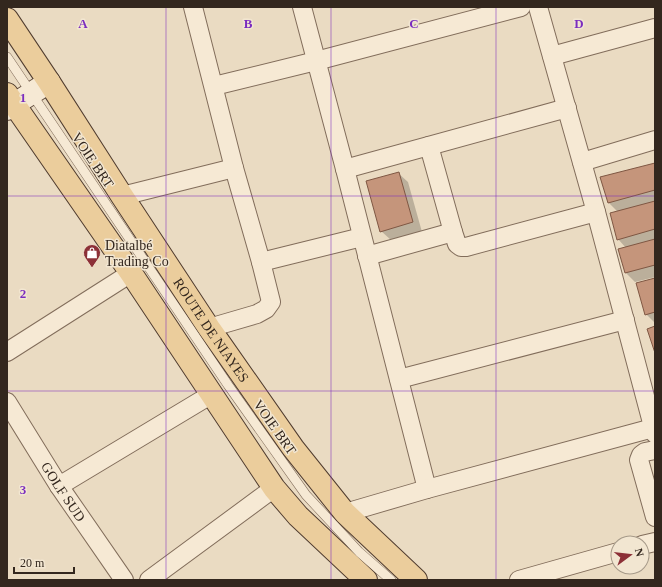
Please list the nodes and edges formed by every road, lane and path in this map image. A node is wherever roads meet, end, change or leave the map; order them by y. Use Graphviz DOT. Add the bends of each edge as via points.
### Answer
graph roads {
  1 [pos="193,7"];
  2 [pos="302,7"];
  3 [pos="521,7"];
  4 [pos="538,7"];
  5 [pos="7,19"];
  6 [pos="655,28"];
  7 [pos="552,56"];
  8 [pos="7,57"];
  9 [pos="316,61"];
  10 [pos="214,86"];
  11 [pos="22,96"];
  12 [pos="567,108"];
  13 [pos="655,140"];
  14 [pos="429,146"];
  15 [pos="582,162"];
  16 [pos="234,168"];
  17 [pos="345,169"];
  18 [pos="122,196"];
  19 [pos="596,212"];
  20 [pos="453,232"];
  21 [pos="362,237"];
  22 [pos="367,256"];
  23 [pos="261,262"];
  24 [pos="131,273"];
  25 [pos="625,320"];
  26 [pos="209,328"];
  27 [pos="7,352"];
  28 [pos="399,379"];
  29 [pos="212,394"];
  30 [pos="7,402"];
  31 [pos="14,427"];
  32 [pos="654,431"];
  33 [pos="655,450"];
  34 [pos="59,486"];
  35 [pos="274,488"];
  36 [pos="427,489"];
  37 [pos="344,513"];
  38 [pos="655,517"];
  39 [pos="610,554"];
  40 [pos="124,580"];
  41 [pos="149,580"];
  42 [pos="366,580"];
  43 [pos="391,580"];
  44 [pos="416,580"];
  45 [pos="519,580"];
  1 -- 10 [label="street"];
  2 -- 9 [label="street"];
  3 -- 9 [label="street"];
  4 -- 7 [label="street"];
  5 -- 11 [label="main road, ROUTE DE NIAYES"];
  6 -- 7 [label="street"];
  7 -- 12 [label="street"];
  8 -- 11 [label="lane, VOIE BRT"];
  9 -- 10 [label="street"];
  9 -- 17 [label="street"];
  10 -- 16 [label="street"];
  11 -- 18 [label="main road, ROUTE DE NIAYES"];
  11 -- 24 [label="main road, ROUTE DE NIAYES"];
  11 -- 43 [label="lane, VOIE BRT" via="306,495 360,552"];
  12 -- 14 [label="street"];
  12 -- 15 [label="street"];
  13 -- 15 [label="street"];
  14 -- 17 [label="street"];
  14 -- 20 [label="street"];
  15 -- 19 [label="street"];
  16 -- 18 [label="street"];
  16 -- 23 [label="street"];
  17 -- 21 [label="street"];
  18 -- 26 [label="main road, ROUTE DE NIAYES"];
  19 -- 20 [label="street" via="466,247 456,244"];
  19 -- 25 [label="street"];
  20 -- 22 [label="street"];
  21 -- 22 [label="street"];
  21 -- 23 [label="street"];
  22 -- 28 [label="street"];
  23 -- 26 [label="street" via="271,302 266,309"];
  24 -- 27 [label="street"];
  24 -- 29 [label="main road, ROUTE DE NIAYES"];
  25 -- 28 [label="street"];
  25 -- 32 [label="street"];
  26 -- 37 [label="main road, ROUTE DE NIAYES" via="293,448"];
  28 -- 36 [label="street"];
  29 -- 34 [label="street"];
  29 -- 35 [label="main road, ROUTE DE NIAYES"];
  30 -- 31 [label="street, GOLF SUD"];
  31 -- 34 [label="street, GOLF SUD"];
  32 -- 36 [label="street"];
  33 -- 38 [label="street" via="640,455 639,460"];
  34 -- 40 [label="street, GOLF SUD"];
  35 -- 41 [label="street"];
  35 -- 42 [label="main road, ROUTE DE NIAYES" via="298,516"];
  36 -- 37 [label="street"];
  37 -- 44 [label="main road, ROUTE DE NIAYES"];
  39 -- 45 [label="street"];
}
